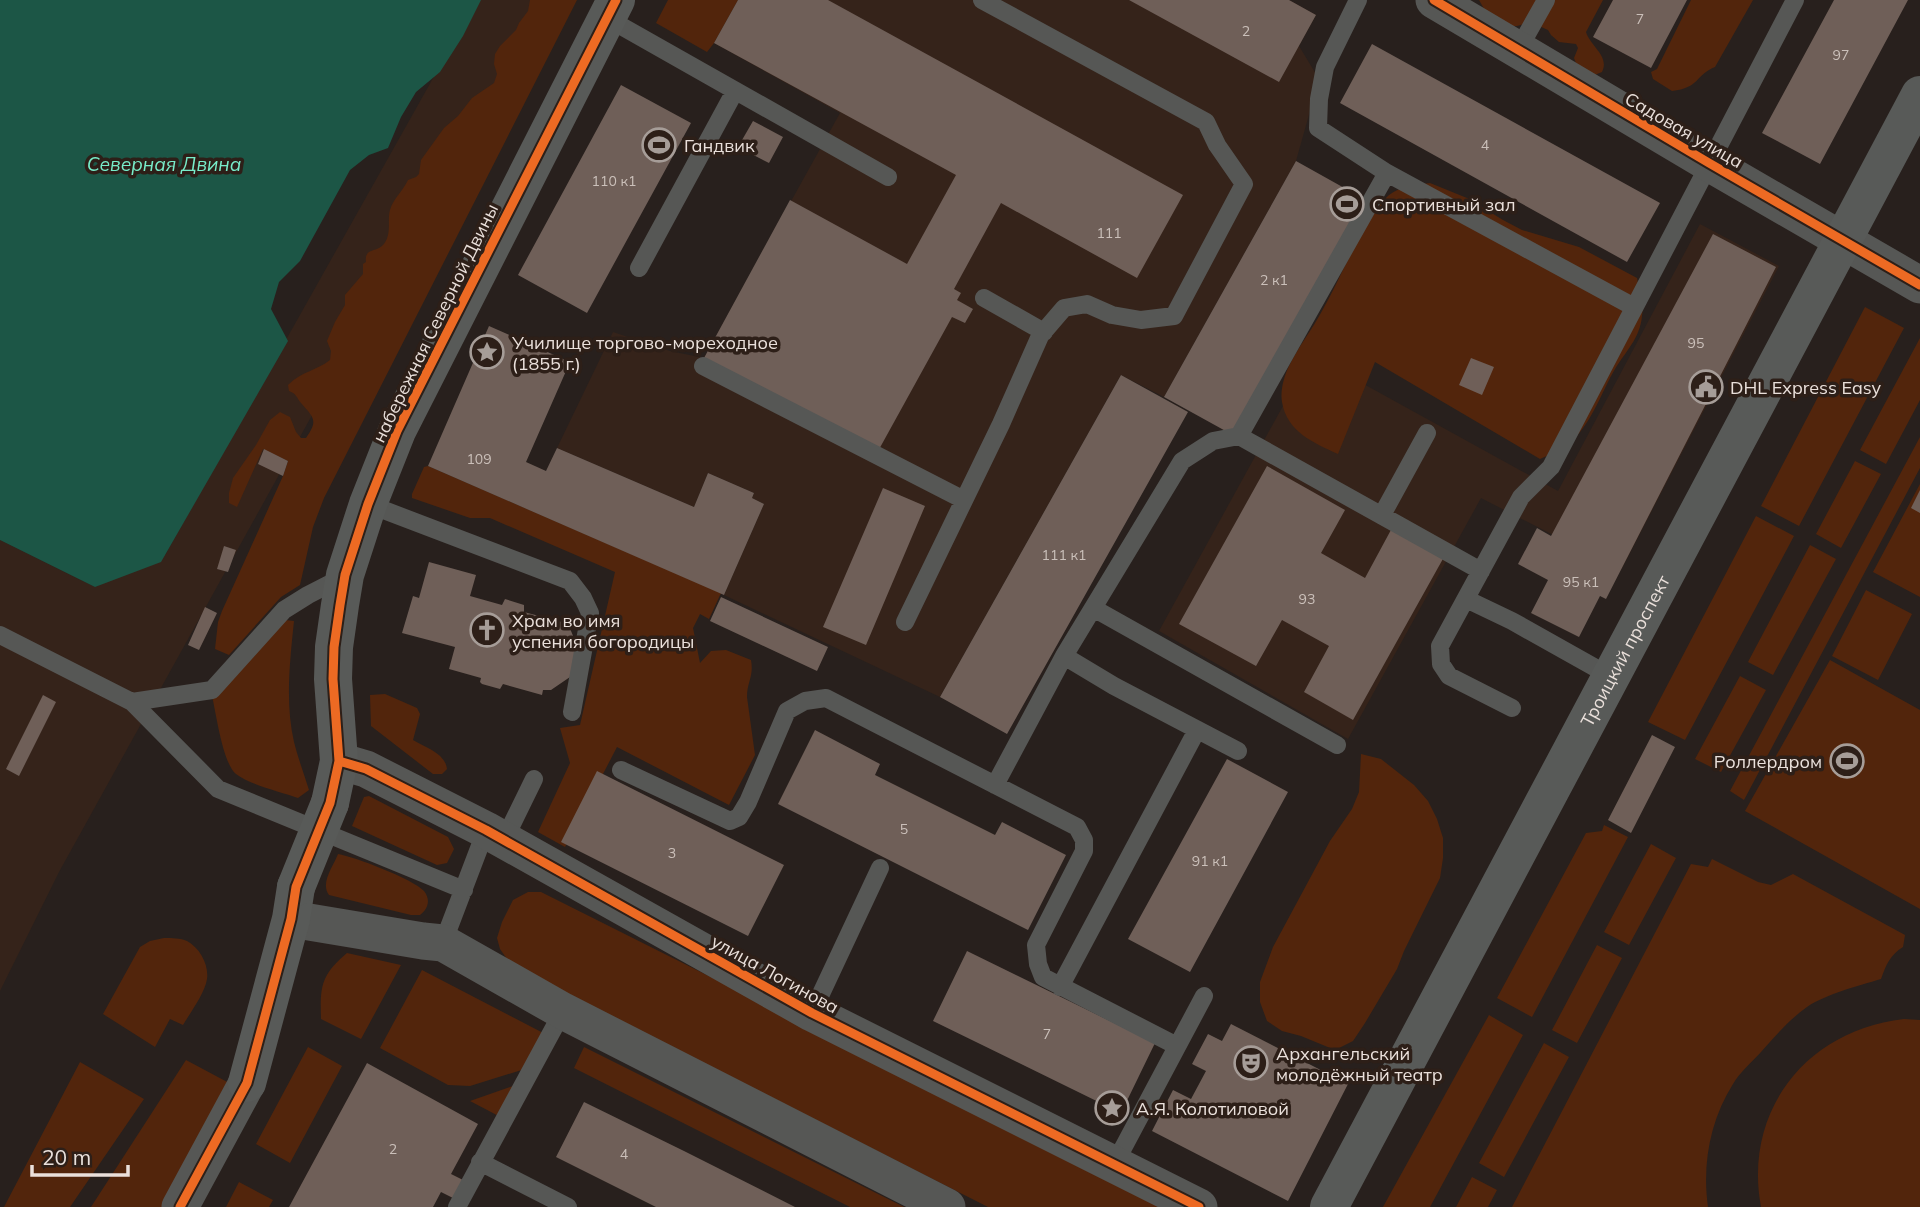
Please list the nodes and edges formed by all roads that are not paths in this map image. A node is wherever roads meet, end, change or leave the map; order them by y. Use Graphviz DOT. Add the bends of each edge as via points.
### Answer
graph roads {
  1 [pos="982,0"];
  2 [pos="1358,0"];
  3 [pos="1434,0"];
  4 [pos="1546,0"];
  5 [pos="1795,0"];
  6 [pos="611,9"];
  7 [pos="1518,50"];
  8 [pos="735,91"];
  9 [pos="1920,95"];
  10 [pos="1709,163"];
  11 [pos="1387,173"];
  12 [pos="888,177"];
  13 [pos="1843,240"];
  14 [pos="639,268"];
  15 [pos="1920,285"];
  16 [pos="984,298"];
  17 [pos="1634,307"];
  18 [pos="1044,332"];
  19 [pos="703,366"];
  20 [pos="1427,433"];
  21 [pos="1239,436"];
  22 [pos="964,500"];
  23 [pos="368,504"];
  24 [pos="1382,515"];
  25 [pos="1481,570"];
  26 [pos="345,575"];
  27 [pos="1466,599"];
  28 [pos="1093,608"];
  29 [pos="905,622"];
  30 [pos="0,635"];
  31 [pos="1064,656"];
  32 [pos="1610,676"];
  33 [pos="132,702"];
  34 [pos="1512,708"];
  35 [pos="572,712"];
  36 [pos="1197,730"];
  37 [pos="1337,744"];
  38 [pos="1238,751"];
  39 [pos="339,761"];
  40 [pos="621,770"];
  41 [pos="534,779"];
  42 [pos="995,785"];
  43 [pos="496,836"];
  44 [pos="880,868"];
  45 [pos="464,890"];
  46 [pos="293,903"];
  47 [pos="443,943"];
  48 [pos="1060,987"];
  49 [pos="1204,996"];
  50 [pos="563,1011"];
  51 [pos="812,1013"];
  52 [pos="1177,1046"];
  53 [pos="247,1083"];
  54 [pos="480,1162"];
  55 [pos="1114,1165"];
  56 [pos="180,1207"];
  57 [pos="457,1207"];
  58 [pos="568,1207"];
  59 [pos="947,1207"];
  60 [pos="1199,1207"];
  61 [pos="1329,1207"];
  1 -- 18 [label="lane" via="1206,122 1244,184 1174,316 1141,320 1087,304 1063,308"];
  2 -- 11 [label="lane" via="1325,67 1318,128"];
  3 -- 7 [label="street, Садовая улица"];
  4 -- 7 [label="lane"];
  5 -- 10 [label="lane"];
  6 -- 8 [label="lane"];
  6 -- 23 [label="main road, набережная Северной Двины" via="397,431"];
  7 -- 10 [label="street, Садовая улица"];
  8 -- 12 [label="lane"];
  8 -- 14 [label="lane"];
  9 -- 13 [label="main road, Троицкий проспект"];
  10 -- 13 [label="street, Садовая улица"];
  10 -- 17 [label="lane"];
  11 -- 17 [label="lane"];
  11 -- 21 [label="lane"];
  13 -- 15 [label="street, Садовая улица"];
  13 -- 32 [label="main road, Троицкий проспект"];
  16 -- 18 [label="lane"];
  17 -- 25 [label="lane" via="1551,467 1521,497"];
  18 -- 22 [label="lane"];
  19 -- 22 [label="lane"];
  20 -- 24 [label="lane"];
  21 -- 24 [label="lane"];
  21 -- 28 [label="lane" via="1213,441 1182,461"];
  22 -- 29 [label="lane"];
  23 -- 26 [label="main road, набережная Северной Двины"];
  23 -- 35 [label="lane" via="570,581 590,613"];
  24 -- 25 [label="lane"];
  25 -- 27 [label="lane"];
  26 -- 33 [label="lane" via="284,610 212,690"];
  26 -- 39 [label="main road, набережная Северной Двины" via="334,647"];
  27 -- 32 [label="lane"];
  27 -- 34 [label="lane" via="1440,646 1441,664 1449,676"];
  28 -- 31 [label="lane"];
  28 -- 37 [label="lane"];
  30 -- 33 [label="lane"];
  31 -- 36 [label="lane"];
  31 -- 42 [label="lane"];
  32 -- 61 [label="main road, Троицкий проспект"];
  33 -- 45 [label="lane" via="218,789"];
  36 -- 38 [label="lane"];
  36 -- 48 [label="lane"];
  39 -- 43 [label="street, улица Логинова" via="366,769"];
  39 -- 46 [label="main road, набережная Северной Двины, bridge" via="330,803"];
  40 -- 42 [label="lane" via="730,821 739,817 748,802 788,711 805,701 826,698"];
  41 -- 43 [label="lane" via="512,824"];
  42 -- 48 [label="lane" via="1077,827 1084,839 1084,850 1036,945 1043,977"];
  43 -- 45 [label="lane"];
  43 -- 51 [label="street, улица Логинова"];
  44 -- 51 [label="lane"];
  45 -- 47 [label="lane"];
  46 -- 47 [label="street"];
  46 -- 53 [label="main road"];
  47 -- 50 [label="street"];
  48 -- 52 [label="lane"];
  49 -- 52 [label="lane"];
  50 -- 54 [label="lane"];
  50 -- 59 [label="street"];
  51 -- 55 [label="street, улица Логинова"];
  52 -- 55 [label="lane"];
  53 -- 56 [label="street"];
  54 -- 57 [label="lane"];
  54 -- 58 [label="lane"];
  55 -- 60 [label="street, улица Логинова"];
}
